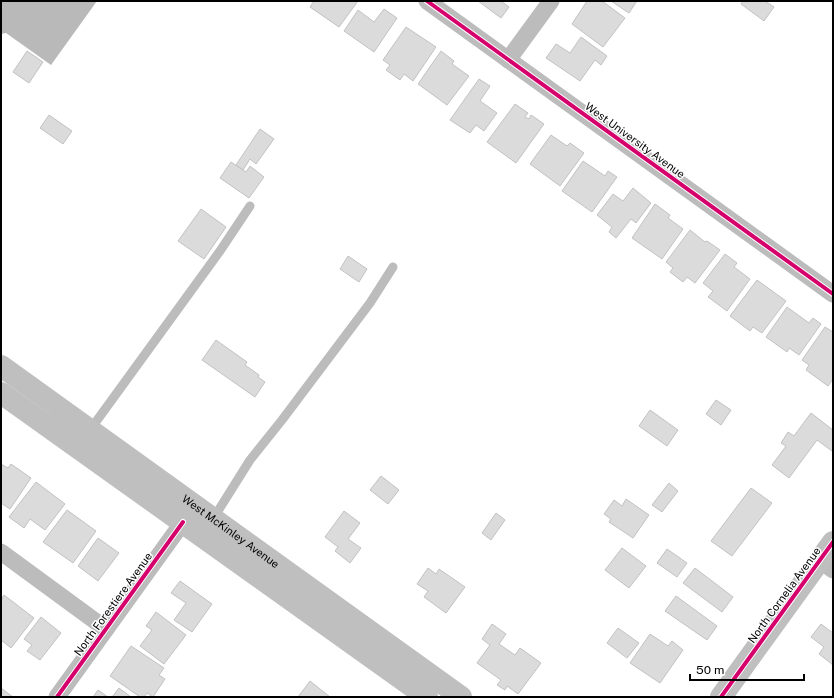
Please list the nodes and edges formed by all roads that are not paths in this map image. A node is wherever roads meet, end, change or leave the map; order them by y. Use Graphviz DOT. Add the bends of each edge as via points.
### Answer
graph roads {
  1 [pos="427,1"];
  2 [pos="551,1"];
  3 [pos="508,60"];
  4 [pos="250,206"];
  5 [pos="393,267"];
  6 [pos="833,294"];
  7 [pos="1,366"];
  8 [pos="1,379"];
  9 [pos="1,393"];
  10 [pos="88,429"];
  11 [pos="214,519"];
  12 [pos="184,522"];
  13 [pos="833,542"];
  14 [pos="1,552"];
  15 [pos="826,565"];
  16 [pos="106,629"];
  17 [pos="57,697"];
  18 [pos="427,697"];
  19 [pos="461,697"];
  20 [pos="721,697"];
  1 -- 3 [label="street, West University Avenue"];
  2 -- 3 [label="street"];
  3 -- 6 [label="street, West University Avenue"];
  4 -- 10 [label="lane" via="220,251"];
  5 -- 11 [label="lane" via="370,303 250,460"];
  7 -- 10 [label="main road, West McKinley Avenue"];
  8 -- 10 [label="main road" via="63,423"];
  9 -- 12 [label="main road, West McKinley Avenue"];
  10 -- 11 [label="main road, West McKinley Avenue"];
  11 -- 19 [label="main road, West McKinley Avenue"];
  12 -- 16 [label="street, North Forestiere Avenue"];
  12 -- 18 [label="main road, West McKinley Avenue"];
  13 -- 15 [label="main road, North Cornelia Avenue"];
  14 -- 16 [label="street"];
  15 -- 20 [label="main road, North Cornelia Avenue"];
  16 -- 17 [label="street, North Forestiere Avenue"];
}
